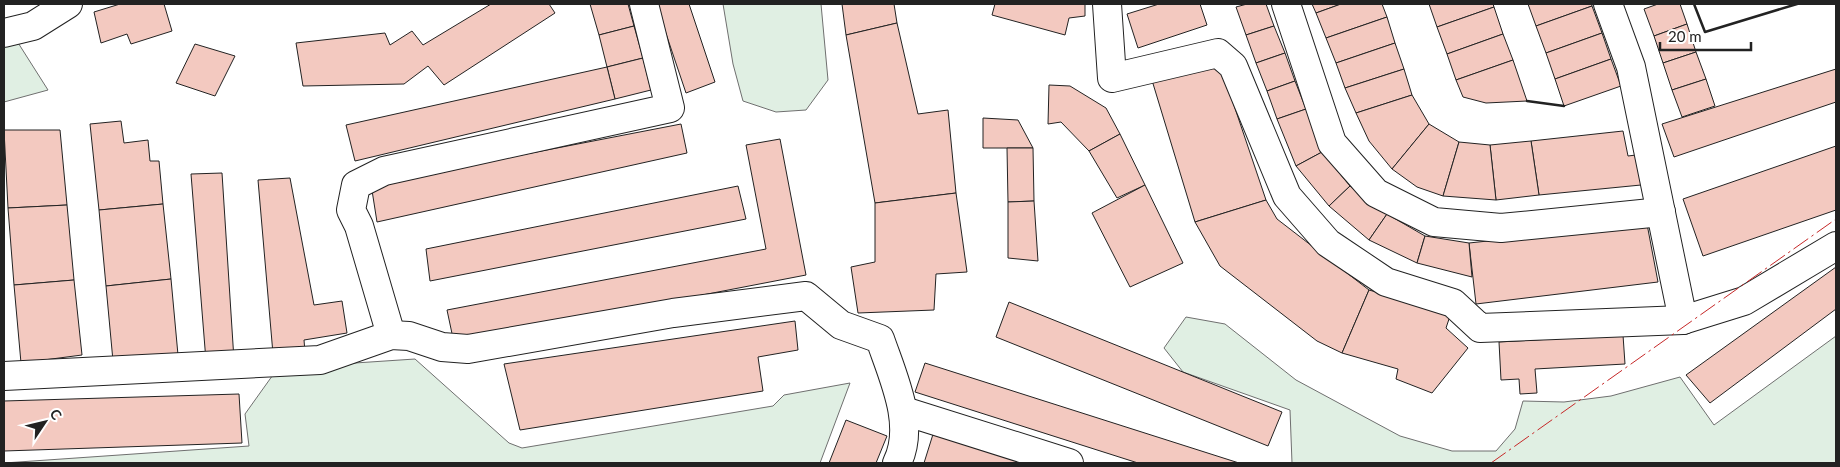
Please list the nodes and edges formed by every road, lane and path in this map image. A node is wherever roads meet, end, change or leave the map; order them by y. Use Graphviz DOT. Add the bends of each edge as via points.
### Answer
graph roads {
  1 [pos="68,4"];
  2 [pos="644,4"];
  3 [pos="1107,4"];
  4 [pos="1286,4"];
  5 [pos="1608,4"];
  6 [pos="4,33"];
  7 [pos="1662,212"];
  8 [pos="1836,246"];
  9 [pos="1683,320"];
  10 [pos="390,336"];
  11 [pos="4,376"];
  12 [pos="904,411"];
  13 [pos="897,463"];
  14 [pos="1069,463"];
  1 -- 6 [label="lane" via="33,26"];
  2 -- 10 [label="lane" via="670,108 384,171 356,185 351,210 359,226"];
  3 -- 9 [label="lane" via="1112,78 1218,53 1233,66 1287,196 1328,243 1386,282 1453,303 1480,328"];
  4 -- 7 [label="lane" via="1332,143 1376,193 1434,222 1501,228"];
  5 -- 7 [label="lane" via="1631,67"];
  7 -- 9 [label="lane"];
  8 -- 9 [label="lane" via="1744,301"];
  10 -- 11 [label="lane" via="320,360"];
  10 -- 12 [label="lane" via="409,336 442,347 468,349 673,313 806,296 841,325 880,339"];
  12 -- 13 [label="lane" via="901,455"];
  12 -- 14 [label="lane"];
}
